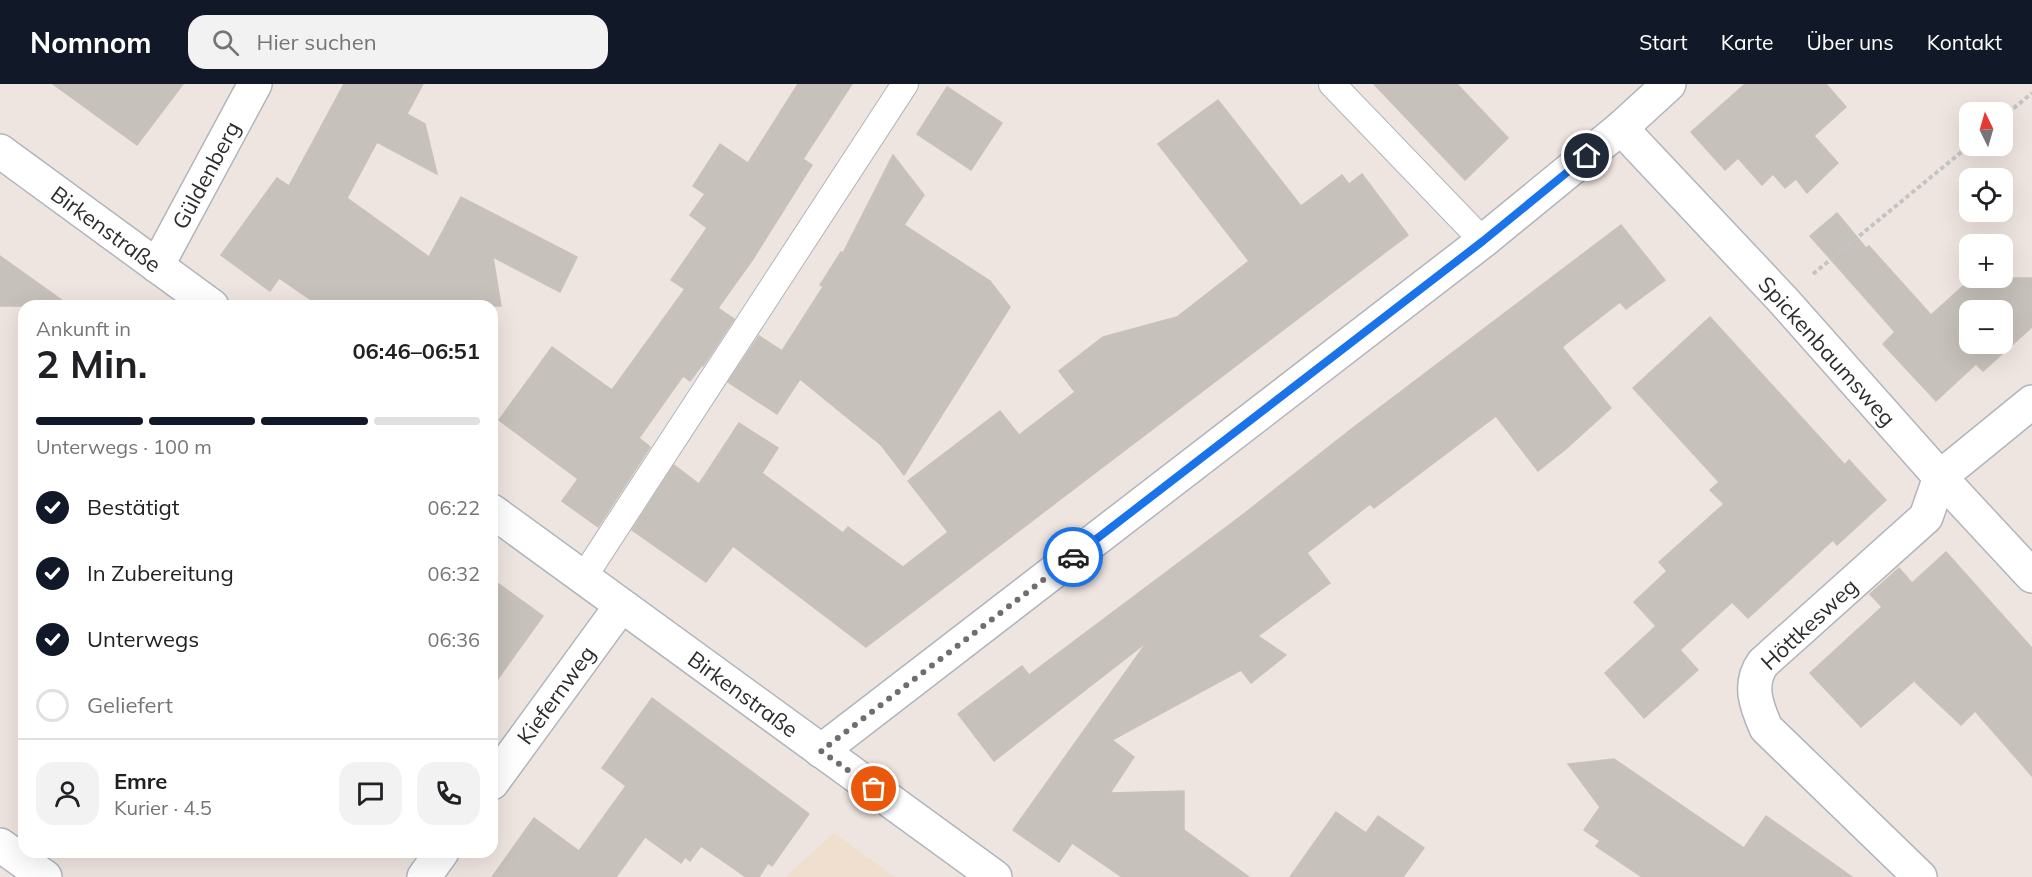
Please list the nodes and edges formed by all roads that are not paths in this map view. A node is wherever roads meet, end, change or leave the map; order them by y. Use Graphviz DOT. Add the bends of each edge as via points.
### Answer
graph roads {
  1 [pos="255,84"];
  2 [pos="905,84"];
  3 [pos="1332,84"];
  4 [pos="1670,84"];
  5 [pos="1621,128"];
  6 [pos="0,151"];
  7 [pos="1483,241"];
  8 [pos="157,266"];
  9 [pos="204,300"];
  10 [pos="2032,402"];
  11 [pos="1940,477"];
  12 [pos="498,515"];
  13 [pos="2032,576"];
  14 [pos="583,578"];
  15 [pos="621,606"];
  16 [pos="821,751"];
  17 [pos="498,775"];
  18 [pos="0,845"];
  19 [pos="18,858"];
  20 [pos="18,858"];
  21 [pos="437,858"];
  22 [pos="45,877"];
  23 [pos="423,877"];
  24 [pos="995,877"];
  25 [pos="1920,877"];
  1 -- 8 [label="street, Güldenberg"];
  2 -- 14 [label="lane"];
  3 -- 7 [label="lane"];
  4 -- 5 [label="street"];
  5 -- 7 [label="street"];
  5 -- 11 [label="street, Spickenbaumsweg" via="1782,299"];
  6 -- 8 [label="street, Birkenstraße"];
  7 -- 16 [label="street"];
  8 -- 9 [label="street, Birkenstraße"];
  10 -- 11 [label="street"];
  11 -- 13 [label="street, Spickenbaumsweg"];
  11 -- 25 [label="street, Höttkesweg" via="1926,517 1764,663 1756,674 1755,687 1757,708 1766,728"];
  12 -- 14 [label="street, Birkenstraße"];
  14 -- 15 [label="street, Birkenstraße"];
  15 -- 16 [label="street, Birkenstraße"];
  15 -- 17 [label="street, Kiefernweg"];
  16 -- 24 [label="street, Birkenstraße"];
  18 -- 20 [label="street"];
  19 -- 22 [label="street"];
  21 -- 23 [label="street"];
}
